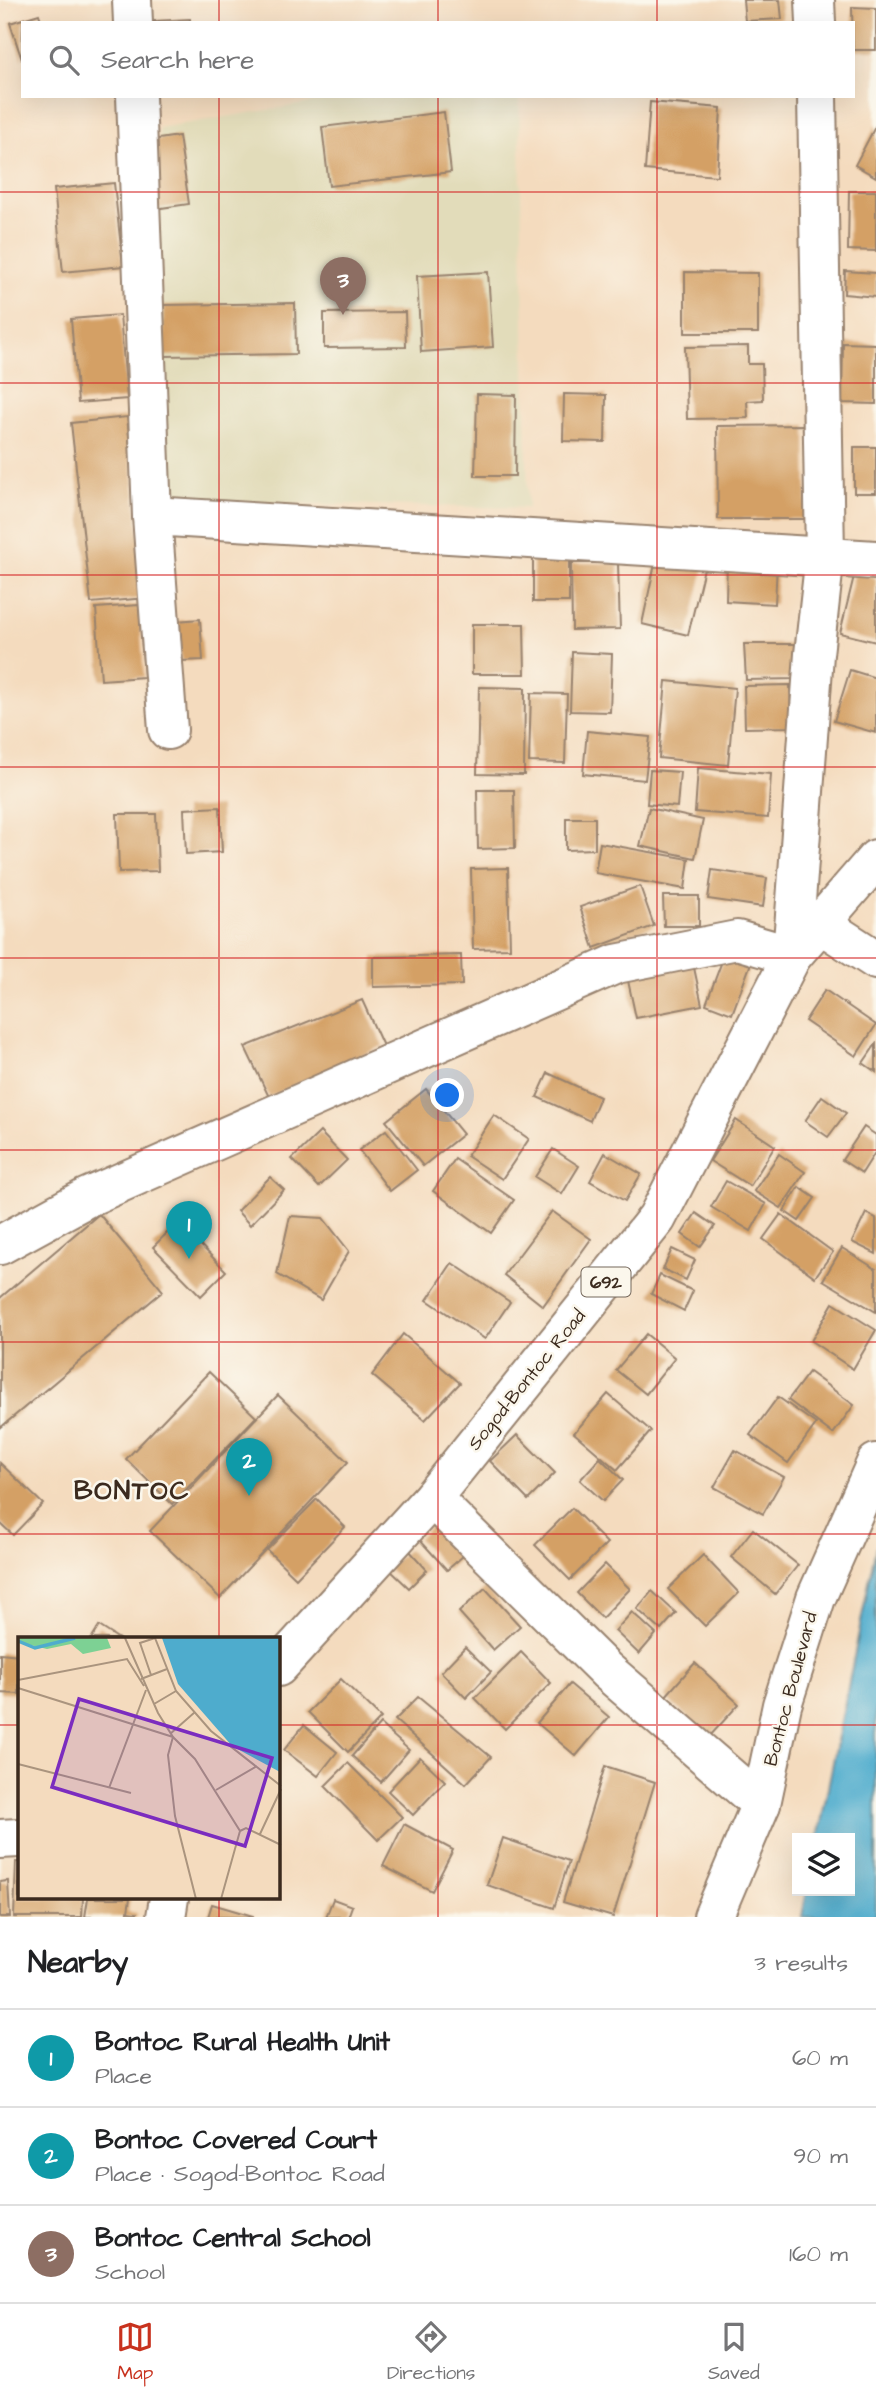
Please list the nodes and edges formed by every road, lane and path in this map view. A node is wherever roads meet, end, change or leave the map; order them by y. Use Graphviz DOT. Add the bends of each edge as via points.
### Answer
graph roads {
  1 [pos="132,0"];
  2 [pos="815,0"];
  3 [pos="133,21"];
  4 [pos="816,21"];
  5 [pos="136,98"];
  6 [pos="817,98"];
  7 [pos="152,516"];
  8 [pos="825,555"];
  9 [pos="876,559"];
  10 [pos="168,730"];
  11 [pos="876,859"];
  12 [pos="819,923"];
  13 [pos="792,956"];
  14 [pos="876,960"];
  15 [pos="0,1245"];
  16 [pos="876,1463"];
  17 [pos="432,1498"];
  18 [pos="280,1665"];
  19 [pos="761,1804"];
  20 [pos="18,1838"];
  21 [pos="0,1839"];
  22 [pos="169,1899"];
  23 [pos="166,1917"];
  24 [pos="713,1917"];
  1 -- 3 [label="street"];
  2 -- 4 [label="street"];
  5 -- 7 [label="street"];
  6 -- 8 [label="street"];
  7 -- 8 [label="street"];
  7 -- 10 [label="street"];
  8 -- 9 [label="street"];
  8 -- 13 [label="street"];
  11 -- 12 [label="street, Sogod-Bontoc Road / 692"];
  12 -- 13 [label="street, Sogod-Bontoc Road / 692"];
  12 -- 14 [label="street"];
  13 -- 15 [label="street" via="737,940 616,964 86,1198"];
  13 -- 17 [label="street, Sogod-Bontoc Road / 692" via="657,1218"];
  16 -- 19 [label="street, Bontoc Boulevard" via="816,1598 782,1705"];
  17 -- 18 [label="street, Sogod-Bontoc Road / 692"];
  17 -- 19 [label="street" via="607,1671"];
  19 -- 24 [label="street, Bontoc Boulevard"];
  20 -- 21 [label="street"];
  22 -- 23 [label="street"];
}
